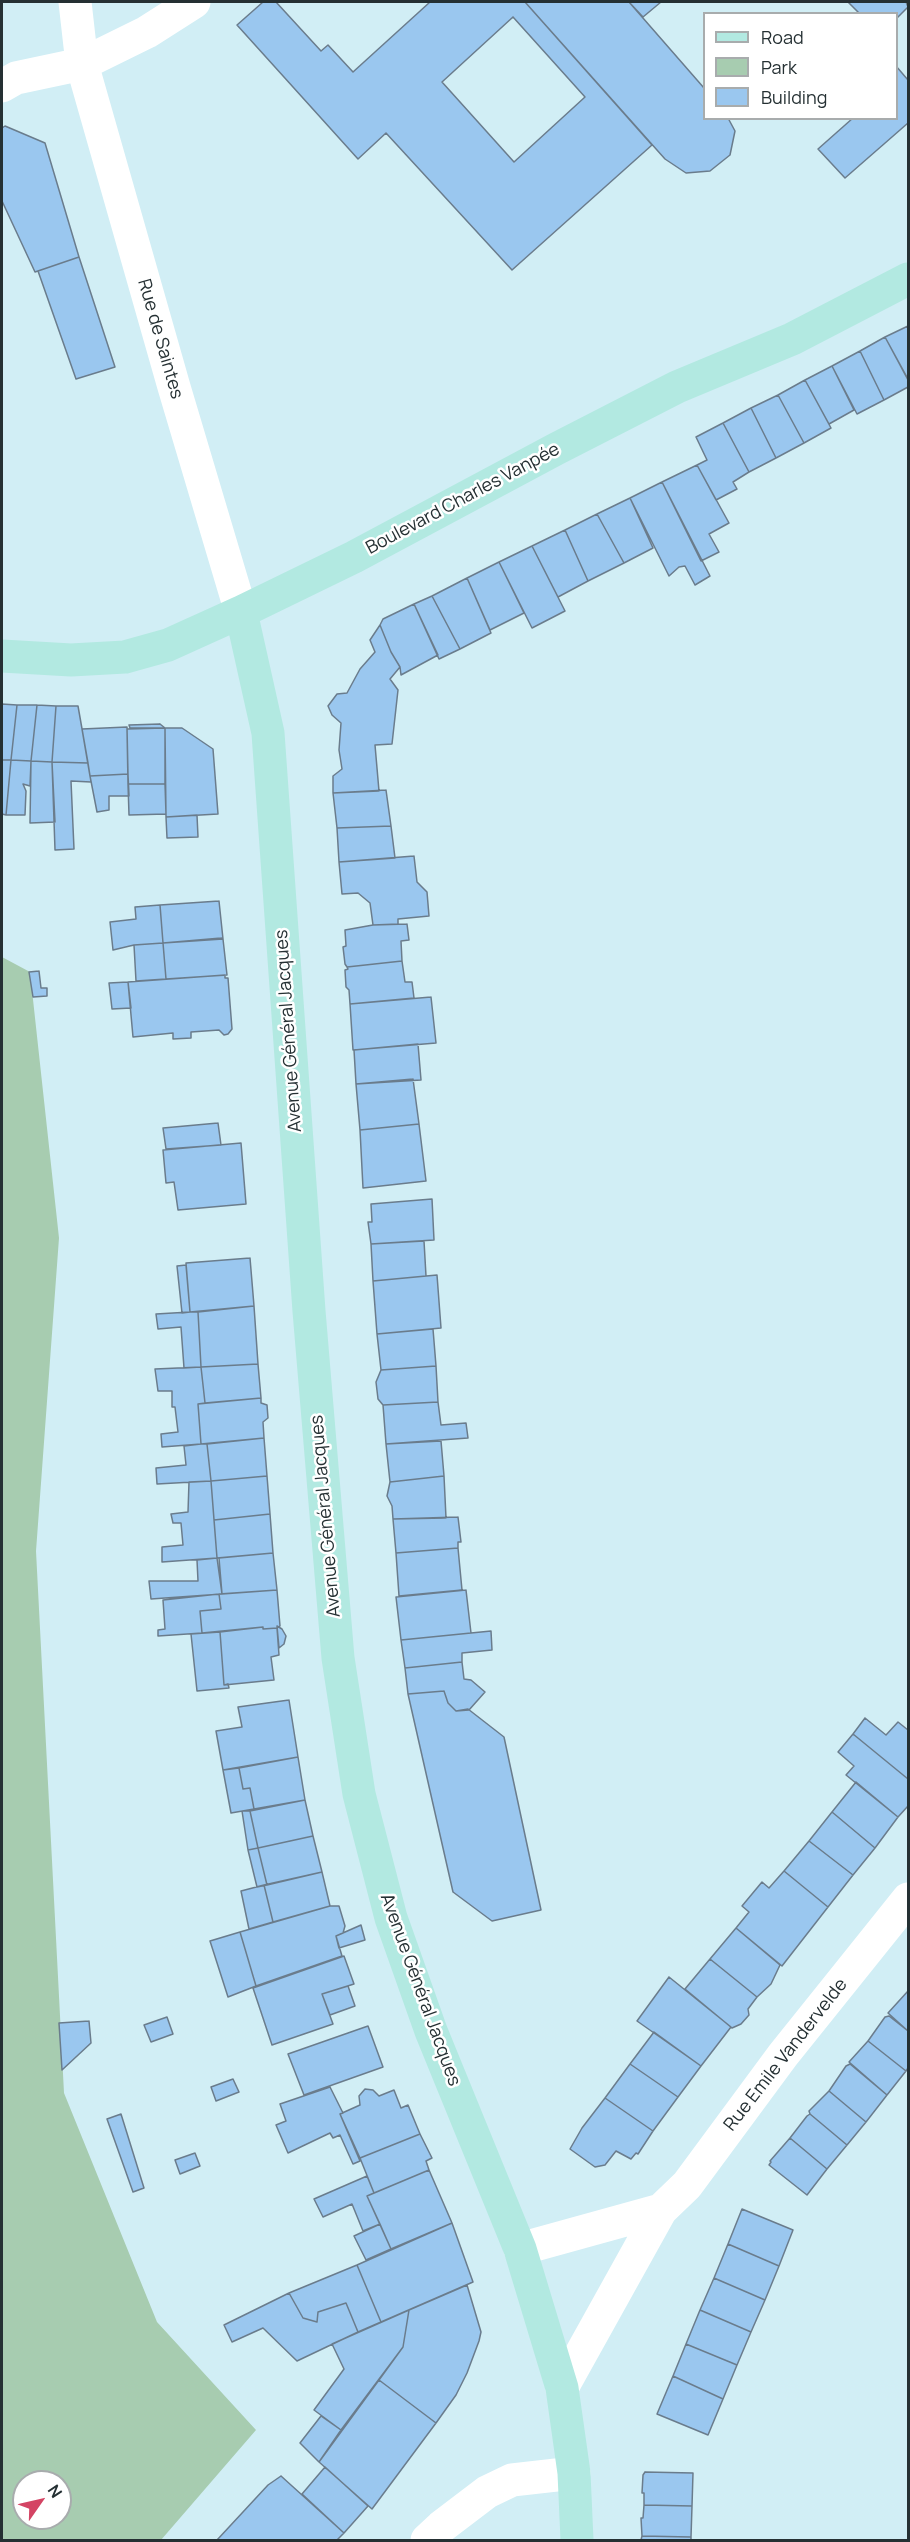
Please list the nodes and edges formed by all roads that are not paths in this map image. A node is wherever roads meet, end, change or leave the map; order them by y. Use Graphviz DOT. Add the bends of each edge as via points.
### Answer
graph roads {
  1 [pos="75,2"];
  2 [pos="194,2"];
  3 [pos="82,64"];
  4 [pos="2,86"];
  5 [pos="909,279"];
  6 [pos="241,612"];
  7 [pos="2,656"];
  8 [pos="909,1899"];
  9 [pos="661,2210"];
  10 [pos="520,2249"];
  11 [pos="562,2388"];
  12 [pos="574,2473"];
  13 [pos="427,2541"];
  14 [pos="577,2541"];
  1 -- 3 [label="street, Rue de Saintes"];
  2 -- 3 [label="street" via="147,32"];
  3 -- 4 [label="street" via="16,78"];
  3 -- 6 [label="street, Rue de Saintes"];
  5 -- 6 [label="main road, Boulevard Charles Vanpée" via="792,339 677,387"];
  6 -- 7 [label="main road, Boulevard Charles Vanpée" via="168,645 125,657 71,660"];
  6 -- 10 [label="main road, Avenue Général Jacques" via="268,733 337,1647 359,1794 391,1918 431,2031"];
  8 -- 9 [label="street, Rue Emile Vandervelde" via="783,2055 687,2185"];
  9 -- 10 [label="street, Rue Emile Vandervelde"];
  9 -- 11 [label="street, Rue Emile Vandervelde"];
  10 -- 11 [label="main road, Avenue Général Jacques"];
  11 -- 12 [label="main road, Avenue Général Jacques"];
  12 -- 13 [label="street" via="512,2480 487,2492"];
  12 -- 14 [label="main road, Avenue Général Jacques"];
}
